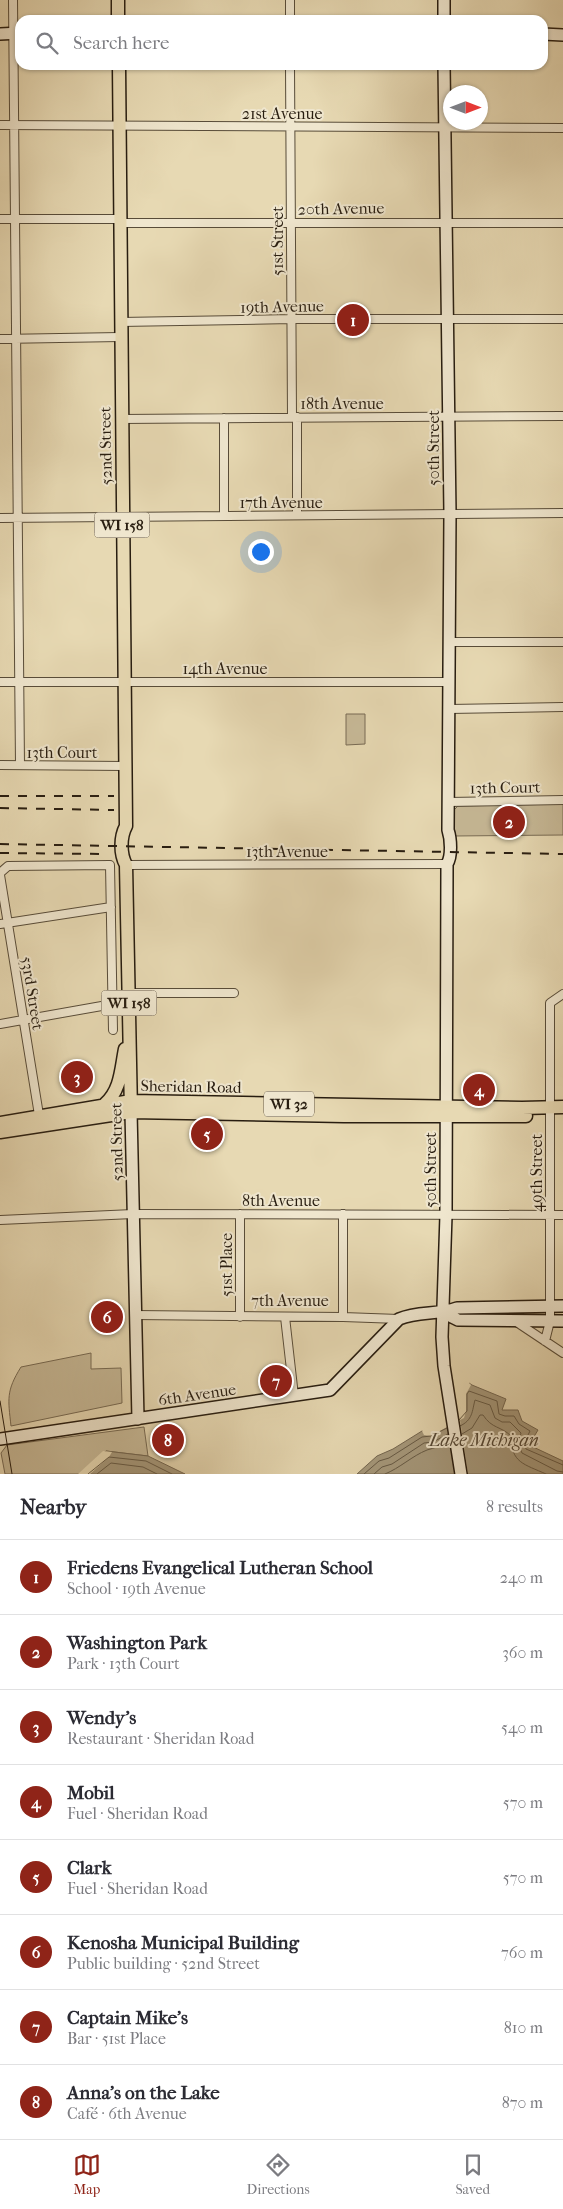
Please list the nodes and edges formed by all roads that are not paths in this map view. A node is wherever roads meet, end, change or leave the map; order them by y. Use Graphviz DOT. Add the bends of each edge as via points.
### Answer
graph roads {
  1 [pos="13,0"];
  2 [pos="118,0"];
  3 [pos="290,0"];
  4 [pos="444,0"];
  5 [pos="118,15"];
  6 [pos="290,15"];
  7 [pos="444,15"];
  8 [pos="15,17"];
  9 [pos="0,34"];
  10 [pos="15,34"];
  11 [pos="548,34"];
  12 [pos="563,34"];
  13 [pos="16,70"];
  14 [pos="119,70"];
  15 [pos="290,70"];
  16 [pos="444,70"];
  17 [pos="444,85"];
  18 [pos="0,125"];
  19 [pos="14,125"];
  20 [pos="120,127"];
  21 [pos="291,127"];
  22 [pos="443,128"];
  23 [pos="488,128"];
  24 [pos="563,128"];
  25 [pos="444,130"];
  26 [pos="0,219"];
  27 [pos="14,219"];
  28 [pos="120,221"];
  29 [pos="446,222"];
  30 [pos="291,223"];
  31 [pos="563,223"];
  32 [pos="448,318"];
  33 [pos="292,319"];
  34 [pos="563,319"];
  35 [pos="120,322"];
  36 [pos="120,337"];
  37 [pos="0,339"];
  38 [pos="16,339"];
  39 [pos="563,416"];
  40 [pos="295,417"];
  41 [pos="449,417"];
  42 [pos="224,418"];
  43 [pos="121,419"];
  44 [pos="563,513"];
  45 [pos="450,514"];
  46 [pos="297,515"];
  47 [pos="224,516"];
  48 [pos="0,518"];
  49 [pos="18,518"];
  50 [pos="122,518"];
  51 [pos="450,642"];
  52 [pos="563,642"];
  53 [pos="0,682"];
  54 [pos="20,682"];
  55 [pos="124,682"];
  56 [pos="450,682"];
  57 [pos="563,707"];
  58 [pos="449,709"];
  59 [pos="0,765"];
  60 [pos="20,766"];
  61 [pos="125,766"];
  62 [pos="563,800"];
  63 [pos="448,802"];
  64 [pos="447,864"];
  65 [pos="126,865"];
  66 [pos="0,874"];
  67 [pos="111,908"];
  68 [pos="4,923"];
  69 [pos="234,992"];
  70 [pos="129,993"];
  71 [pos="563,994"];
  72 [pos="113,1004"];
  73 [pos="23,1019"];
  74 [pos="0,1024"];
  75 [pos="129,1027"];
  76 [pos="113,1030"];
  77 [pos="106,1104"];
  78 [pos="563,1106"];
  79 [pos="131,1107"];
  80 [pos="549,1111"];
  81 [pos="446,1112"];
  82 [pos="39,1115"];
  83 [pos="563,1115"];
  84 [pos="0,1123"];
  85 [pos="0,1132"];
  86 [pos="133,1214"];
  87 [pos="240,1214"];
  88 [pos="343,1214"];
  89 [pos="446,1214"];
  90 [pos="550,1215"];
  91 [pos="563,1215"];
  92 [pos="0,1220"];
  93 [pos="550,1306"];
  94 [pos="563,1306"];
  95 [pos="444,1313"];
  96 [pos="135,1315"];
  97 [pos="240,1316"];
  98 [pos="285,1317"];
  99 [pos="343,1317"];
  100 [pos="399,1320"];
  101 [pos="514,1320"];
  102 [pos="550,1321"];
  103 [pos="563,1321"];
  104 [pos="545,1341"];
  105 [pos="563,1353"];
  106 [pos="294,1396"];
  107 [pos="138,1419"];
  108 [pos="0,1439"];
  109 [pos="461,1474"];
  1 -- 8 [label="street"];
  2 -- 5 [label="main road"];
  3 -- 6 [label="street"];
  4 -- 7 [label="street"];
  9 -- 10 [label="street"];
  11 -- 12 [label="street"];
  13 -- 19 [label="street"];
  14 -- 20 [label="main road, 52nd Street / WI 158"];
  15 -- 21 [label="street, 51st Street"];
  16 -- 17 [label="street, 50th Street"];
  18 -- 19 [label="street, 21st Avenue"];
  19 -- 20 [label="street, 21st Avenue"];
  19 -- 27 [label="street"];
  20 -- 21 [label="street, 21st Avenue"];
  20 -- 28 [label="main road, 52nd Street / WI 158"];
  21 -- 22 [label="street, 21st Avenue"];
  21 -- 30 [label="street, 51st Street"];
  23 -- 24 [label="street, 21st Avenue"];
  25 -- 29 [label="street, 50th Street"];
  26 -- 27 [label="street, 20th Avenue"];
  27 -- 28 [label="street, 20th Avenue"];
  27 -- 38 [label="street"];
  28 -- 30 [label="street, 20th Avenue"];
  28 -- 35 [label="main road, 52nd Street / WI 158"];
  29 -- 30 [label="street, 20th Avenue"];
  29 -- 31 [label="street, 20th Avenue"];
  29 -- 32 [label="street, 50th Street"];
  30 -- 33 [label="street, 51st Street"];
  32 -- 33 [label="street, 19th Avenue"];
  32 -- 34 [label="street, 19th Avenue"];
  32 -- 41 [label="street, 50th Street"];
  33 -- 35 [label="street, 19th Avenue"];
  33 -- 40 [label="street, 51st Street"];
  35 -- 36 [label="main road, 52nd Street / WI 158"];
  36 -- 38 [label="street"];
  36 -- 43 [label="main road, 52nd Street / WI 158"];
  37 -- 38 [label="street"];
  38 -- 49 [label="street"];
  39 -- 41 [label="street, 18th Avenue"];
  40 -- 41 [label="street, 18th Avenue"];
  40 -- 42 [label="street, 18th Avenue"];
  40 -- 46 [label="street, 51st Street"];
  41 -- 45 [label="street, 50th Street"];
  42 -- 43 [label="street, 18th Avenue"];
  42 -- 47 [label="street"];
  43 -- 50 [label="main road, 52nd Street / WI 158"];
  44 -- 45 [label="street, 17th Avenue"];
  45 -- 46 [label="street, 17th Avenue"];
  45 -- 51 [label="street, 50th Street"];
  46 -- 47 [label="street, 17th Avenue"];
  47 -- 50 [label="street, 17th Avenue"];
  48 -- 49 [label="street, 17th Avenue"];
  49 -- 50 [label="street, 17th Avenue"];
  49 -- 54 [label="street"];
  50 -- 55 [label="main road, 52nd Street / WI 158"];
  51 -- 52 [label="street"];
  51 -- 56 [label="street, 50th Street"];
  53 -- 54 [label="street, 14th Avenue"];
  54 -- 55 [label="street, 14th Avenue"];
  54 -- 60 [label="street"];
  55 -- 56 [label="street, 14th Avenue"];
  55 -- 61 [label="main road, 52nd Street / WI 158"];
  56 -- 58 [label="street, 50th Street"];
  57 -- 58 [label="street"];
  58 -- 63 [label="street, 50th Street"];
  59 -- 60 [label="street, 13th Court"];
  60 -- 61 [label="street, 13th Court"];
  61 -- 65 [label="main road, 52nd Street / WI 158" via="126,826 130,834 131,858"];
  62 -- 63 [label="street, 13th Court"];
  63 -- 64 [label="street, 50th Street" via="448,830 444,836 444,860"];
  64 -- 65 [label="street, 13th Avenue"];
  64 -- 81 [label="street, 50th Street"];
  65 -- 70 [label="main road, 52nd Street / WI 158"];
  66 -- 67 [label="street" via="8,866 110,865"];
  66 -- 68 [label="street, 53rd Street"];
  67 -- 68 [label="street"];
  67 -- 72 [label="street"];
  68 -- 73 [label="street, 53rd Street"];
  69 -- 70 [label="street"];
  70 -- 75 [label="main road, 52nd Street / WI 158"];
  71 -- 80 [label="street, 49th Street" via="550,1004"];
  72 -- 73 [label="street"];
  72 -- 76 [label="street"];
  73 -- 74 [label="street"];
  73 -- 82 [label="street, 53rd Street"];
  75 -- 77 [label="main road" via="117,1089"];
  75 -- 79 [label="main road, 52nd Street / WI 158"];
  77 -- 79 [label="main road, Sheridan Road / WI 32"];
  77 -- 82 [label="main road, Sheridan Road / WI 32"];
  78 -- 80 [label="main road, Sheridan Road / WI 32"];
  79 -- 81 [label="main road, Sheridan Road / WI 32"];
  79 -- 85 [label="main road, Sheridan Road / WI 32"];
  79 -- 86 [label="street, 52nd Street"];
  80 -- 81 [label="main road, Sheridan Road / WI 32"];
  80 -- 83 [label="main road, Sheridan Road / WI 32"];
  80 -- 90 [label="street, 49th Street"];
  81 -- 89 [label="street, 50th Street"];
  82 -- 84 [label="main road, Sheridan Road / WI 32"];
  86 -- 87 [label="street, 8th Avenue"];
  86 -- 92 [label="street, 8th Avenue"];
  86 -- 96 [label="street, 52nd Street"];
  87 -- 88 [label="street, 8th Avenue"];
  87 -- 97 [label="street, 51st Place"];
  88 -- 89 [label="street, 8th Avenue"];
  88 -- 99 [label="street"];
  89 -- 90 [label="street, 8th Avenue"];
  89 -- 95 [label="street, 50th Street"];
  90 -- 91 [label="street, 8th Avenue"];
  90 -- 93 [label="street, 49th Street"];
  93 -- 94 [label="street, 7th Avenue"];
  93 -- 95 [label="street, 7th Avenue" via="457,1308"];
  93 -- 102 [label="street, 49th Street"];
  95 -- 100 [label="street, 7th Avenue" via="409,1315"];
  95 -- 101 [label="street, 7th Avenue" via="458,1320"];
  95 -- 109 [label="street, 50th Street" via="442,1337"];
  96 -- 97 [label="street, 7th Avenue"];
  96 -- 107 [label="street, 52nd Street"];
  97 -- 98 [label="street, 7th Avenue"];
  98 -- 99 [label="street, 7th Avenue"];
  98 -- 106 [label="street"];
  99 -- 100 [label="street, 7th Avenue"];
  100 -- 106 [label="street, 6th Avenue" via="330,1390"];
  101 -- 102 [label="street, 7th Avenue"];
  101 -- 104 [label="street"];
  102 -- 103 [label="street, 7th Avenue"];
  102 -- 104 [label="street, 49th Street"];
  104 -- 105 [label="street"];
  106 -- 107 [label="street, 6th Avenue"];
  107 -- 108 [label="street, 6th Avenue"];
}
